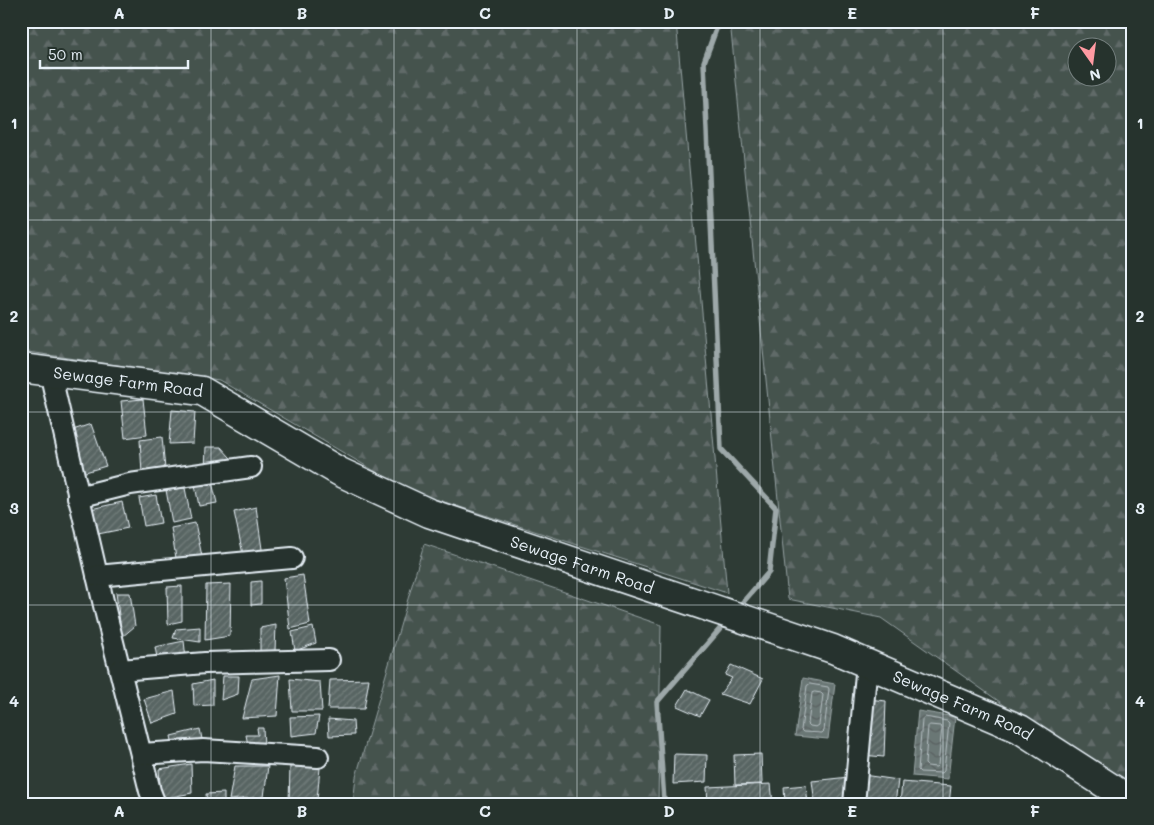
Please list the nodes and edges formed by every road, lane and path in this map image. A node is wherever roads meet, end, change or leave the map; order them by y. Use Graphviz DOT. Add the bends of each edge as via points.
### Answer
graph roads {
  1 [pos="21,368"];
  2 [pos="50,372"];
  3 [pos="251,467"];
  4 [pos="78,497"];
  5 [pos="292,558"];
  6 [pos="97,576"];
  7 [pos="329,660"];
  8 [pos="867,663"];
  9 [pos="120,670"];
  10 [pos="140,754"];
  11 [pos="318,757"];
  12 [pos="1133,802"];
  13 [pos="155,804"];
  14 [pos="854,804"];
  1 -- 2 [label="main road, Sewage Farm Road"];
  2 -- 4 [label="street"];
  2 -- 8 [label="main road, Sewage Farm Road" via="202,391 340,472 429,513"];
  3 -- 4 [label="street" via="130,484"];
  4 -- 6 [label="street"];
  5 -- 6 [label="street"];
  6 -- 9 [label="street"];
  7 -- 9 [label="street" via="205,663"];
  8 -- 12 [label="main road, Sewage Farm Road" via="1020,729"];
  8 -- 14 [label="street"];
  9 -- 10 [label="street"];
  10 -- 11 [label="street" via="203,750"];
  10 -- 13 [label="street"];
}
